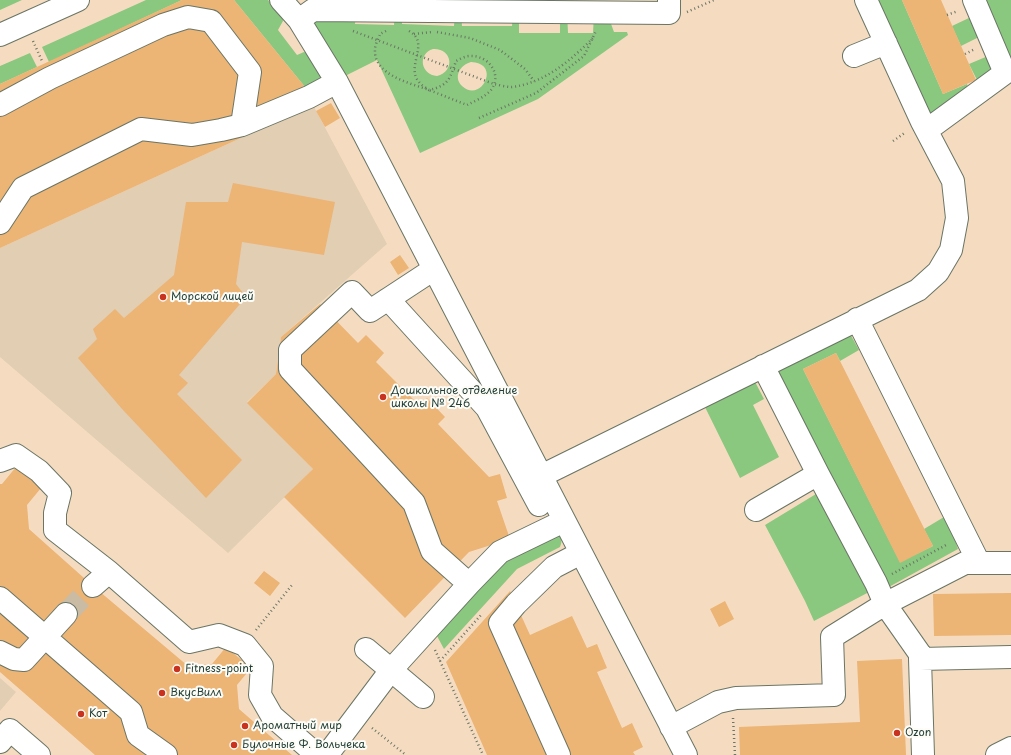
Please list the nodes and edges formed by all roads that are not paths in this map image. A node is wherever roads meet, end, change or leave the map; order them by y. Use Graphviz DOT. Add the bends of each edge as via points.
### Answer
graph roads {
  1 [pos="78,0"];
  2 [pos="281,0"];
  3 [pos="866,0"];
  4 [pos="974,0"];
  5 [pos="669,7"];
  6 [pos="299,20"];
  7 [pos="0,35"];
  8 [pos="886,43"];
  9 [pos="854,56"];
  10 [pos="337,82"];
  11 [pos="0,105"];
  12 [pos="242,125"];
  13 [pos="920,129"];
  14 [pos="0,223"];
  15 [pos="434,269"];
  16 [pos="388,299"];
  17 [pos="856,319"];
  18 [pos="763,366"];
  19 [pos="0,461"];
  20 [pos="818,474"];
  21 [pos="541,476"];
  22 [pos="756,510"];
  23 [pos="558,524"];
  24 [pos="581,553"];
  25 [pos="979,563"];
  26 [pos="1011,563"];
  27 [pos="109,572"];
  28 [pos="469,584"];
  29 [pos="93,586"];
  30 [pos="0,598"];
  31 [pos="885,604"];
  32 [pos="66,614"];
  33 [pos="45,637"];
  34 [pos="366,649"];
  35 [pos="0,652"];
  36 [pos="1011,657"];
  37 [pos="920,659"];
  38 [pos="391,670"];
  39 [pos="423,697"];
  40 [pos="671,727"];
  41 [pos="0,742"];
  42 [pos="1011,748"];
  43 [pos="39,755"];
  44 [pos="166,755"];
  45 [pos="317,755"];
  46 [pos="327,755"];
  47 [pos="560,755"];
  48 [pos="686,755"];
  49 [pos="923,755"];
  50 [pos="997,755"];
  1 -- 7 [label="street"];
  2 -- 6 [label="street"];
  3 -- 8 [label="street"];
  4 -- 13 [label="street" via="1005,73"];
  5 -- 6 [label="street" via="313,10"];
  6 -- 10 [label="street"];
  8 -- 9 [label="street"];
  8 -- 13 [label="street" via="922,122"];
  10 -- 12 [label="street"];
  10 -- 15 [label="street"];
  11 -- 12 [label="street" via="50,78 163,25 188,17 211,21 250,72"];
  12 -- 14 [label="street" via="192,135 141,129 23,188"];
  13 -- 17 [label="street" via="952,181 957,218 951,250 938,272 918,290"];
  15 -- 16 [label="street"];
  15 -- 21 [label="street"];
  16 -- 23 [label="street" via="487,408"];
  16 -- 28 [label="street" via="370,310 352,292 290,350 290,369 414,504 432,551"];
  17 -- 18 [label="street"];
  17 -- 25 [label="street"];
  18 -- 20 [label="street"];
  18 -- 21 [label="street"];
  19 -- 27 [label="street" via="16,455 39,471 60,493 55,513 55,530"];
  20 -- 22 [label="street"];
  20 -- 31 [label="street"];
  21 -- 23 [label="street"];
  23 -- 24 [label="street"];
  23 -- 28 [label="street" via="500,552"];
  24 -- 40 [label="street"];
  24 -- 47 [label="street" via="554,567 500,623"];
  25 -- 26 [label="street"];
  25 -- 31 [label="street" via="965,563"];
  27 -- 29 [label="street"];
  27 -- 45 [label="street" via="189,642 219,636 245,645 262,666 260,695 272,716"];
  28 -- 38 [label="street"];
  30 -- 33 [label="street"];
  31 -- 37 [label="street" via="920,654"];
  31 -- 40 [label="street" via="832,637 834,695 736,698 718,702"];
  32 -- 33 [label="street"];
  33 -- 35 [label="street" via="24,660 14,659"];
  33 -- 44 [label="street" via="131,712 138,735"];
  34 -- 38 [label="street"];
  36 -- 37 [label="street"];
  37 -- 49 [label="street"];
  38 -- 39 [label="street"];
  38 -- 46 [label="street"];
  40 -- 48 [label="street"];
  41 -- 43 [label="street" via="10,730"];
  42 -- 50 [label="street"];
}
